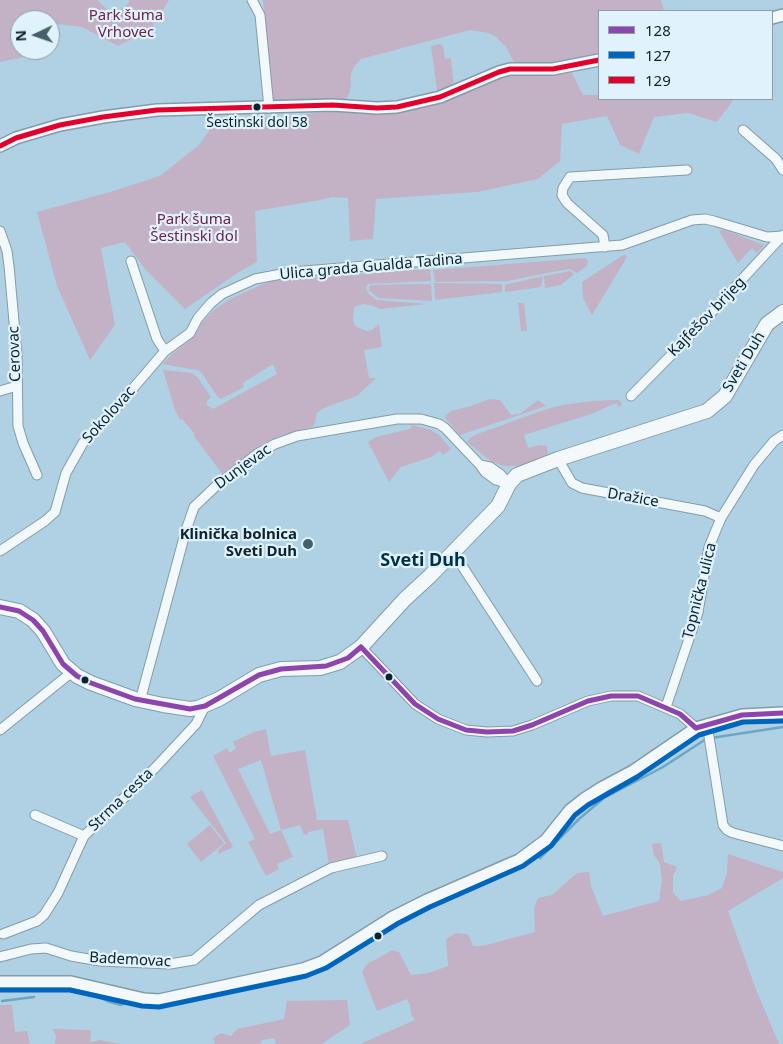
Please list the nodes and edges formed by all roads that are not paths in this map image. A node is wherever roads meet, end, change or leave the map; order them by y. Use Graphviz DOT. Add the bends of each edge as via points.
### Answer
graph roads {
  1 [pos="252,0"];
  2 [pos="598,60"];
  3 [pos="269,108"];
  4 [pos="743,130"];
  5 [pos="0,146"];
  6 [pos="687,170"];
  7 [pos="783,170"];
  8 [pos="0,231"];
  9 [pos="783,236"];
  10 [pos="605,247"];
  11 [pos="132,261"];
  12 [pos="783,312"];
  13 [pos="165,351"];
  14 [pos="17,386"];
  15 [pos="0,392"];
  16 [pos="631,396"];
  17 [pos="783,435"];
  18 [pos="558,459"];
  19 [pos="37,475"];
  20 [pos="509,484"];
  21 [pos="721,518"];
  22 [pos="0,551"];
  23 [pos="453,552"];
  24 [pos="0,607"];
  25 [pos="361,647"];
  26 [pos="72,672"];
  27 [pos="537,681"];
  28 [pos="140,701"];
  29 [pos="204,706"];
  30 [pos="666,707"];
  31 [pos="783,713"];
  32 [pos="0,730"];
  33 [pos="706,732"];
  34 [pos="35,815"];
  35 [pos="84,836"];
  36 [pos="783,846"];
  37 [pos="382,856"];
  38 [pos="1,934"];
  39 [pos="0,957"];
  40 [pos="0,982"];
  1 -- 3 [label="street" via="260,14"];
  2 -- 3 [label="street" via="553,69 504,70 440,97 397,107"];
  3 -- 5 [label="street" via="157,110 103,117 16,138"];
  4 -- 7 [label="street" via="776,159"];
  6 -- 10 [label="street" via="570,178 563,188 566,203 603,235"];
  8 -- 14 [label="street, Cerovac" via="7,251"];
  9 -- 10 [label="street, Ulica grada Gualda Tadina" via="760,236 705,219 679,224 633,242"];
  9 -- 16 [label="street, Kajfešov brijeg"];
  10 -- 13 [label="street, Ulica grada Gualda Tadina" via="292,272 255,279 222,294 198,318 190,333"];
  11 -- 13 [label="street" via="157,339"];
  12 -- 18 [label="main road, Sveti Duh" via="767,324 725,396 707,411"];
  13 -- 22 [label="street, Sokolovac" via="83,443 66,473 55,512"];
  14 -- 15 [label="street"];
  14 -- 19 [label="street, Cerovac" via="18,426"];
  17 -- 21 [label="street, Topnička ulica" via="774,441 748,474"];
  18 -- 20 [label="main road, Sveti Duh"];
  18 -- 21 [label="street, Dražice" via="572,483 582,488 705,511"];
  20 -- 23 [label="main road" via="498,506"];
  20 -- 28 [label="street, Dunjevac" via="485,472 440,424 421,419 398,419 297,436 257,454 194,507"];
  21 -- 30 [label="street, Topnička ulica" via="709,547 698,612"];
  23 -- 25 [label="main road"];
  23 -- 27 [label="street"];
  24 -- 26 [label="main road" via="19,611 32,620 43,631 57,657"];
  25 -- 29 [label="main road" via="348,658 326,666 281,669 259,675"];
  25 -- 30 [label="street" via="415,704 438,719 466,730 513,731 588,701 611,696 638,696"];
  26 -- 28 [label="main road" via="91,683"];
  26 -- 32 [label="street"];
  28 -- 29 [label="main road" via="190,709"];
  29 -- 35 [label="street, Strma cesta" via="196,724"];
  30 -- 33 [label="street"];
  31 -- 33 [label="street" via="742,715"];
  33 -- 36 [label="street" via="723,825 727,830"];
  33 -- 40 [label="street" via="584,799 570,810 546,840 519,860 393,917 322,962 303,969 159,1000 71,982"];
  34 -- 35 [label="street"];
  35 -- 38 [label="street, Strma cesta" via="58,893 44,915 37,921"];
  37 -- 39 [label="street, Bademovac" via="331,868 267,900 194,960 162,964 100,961 46,948"];
}
